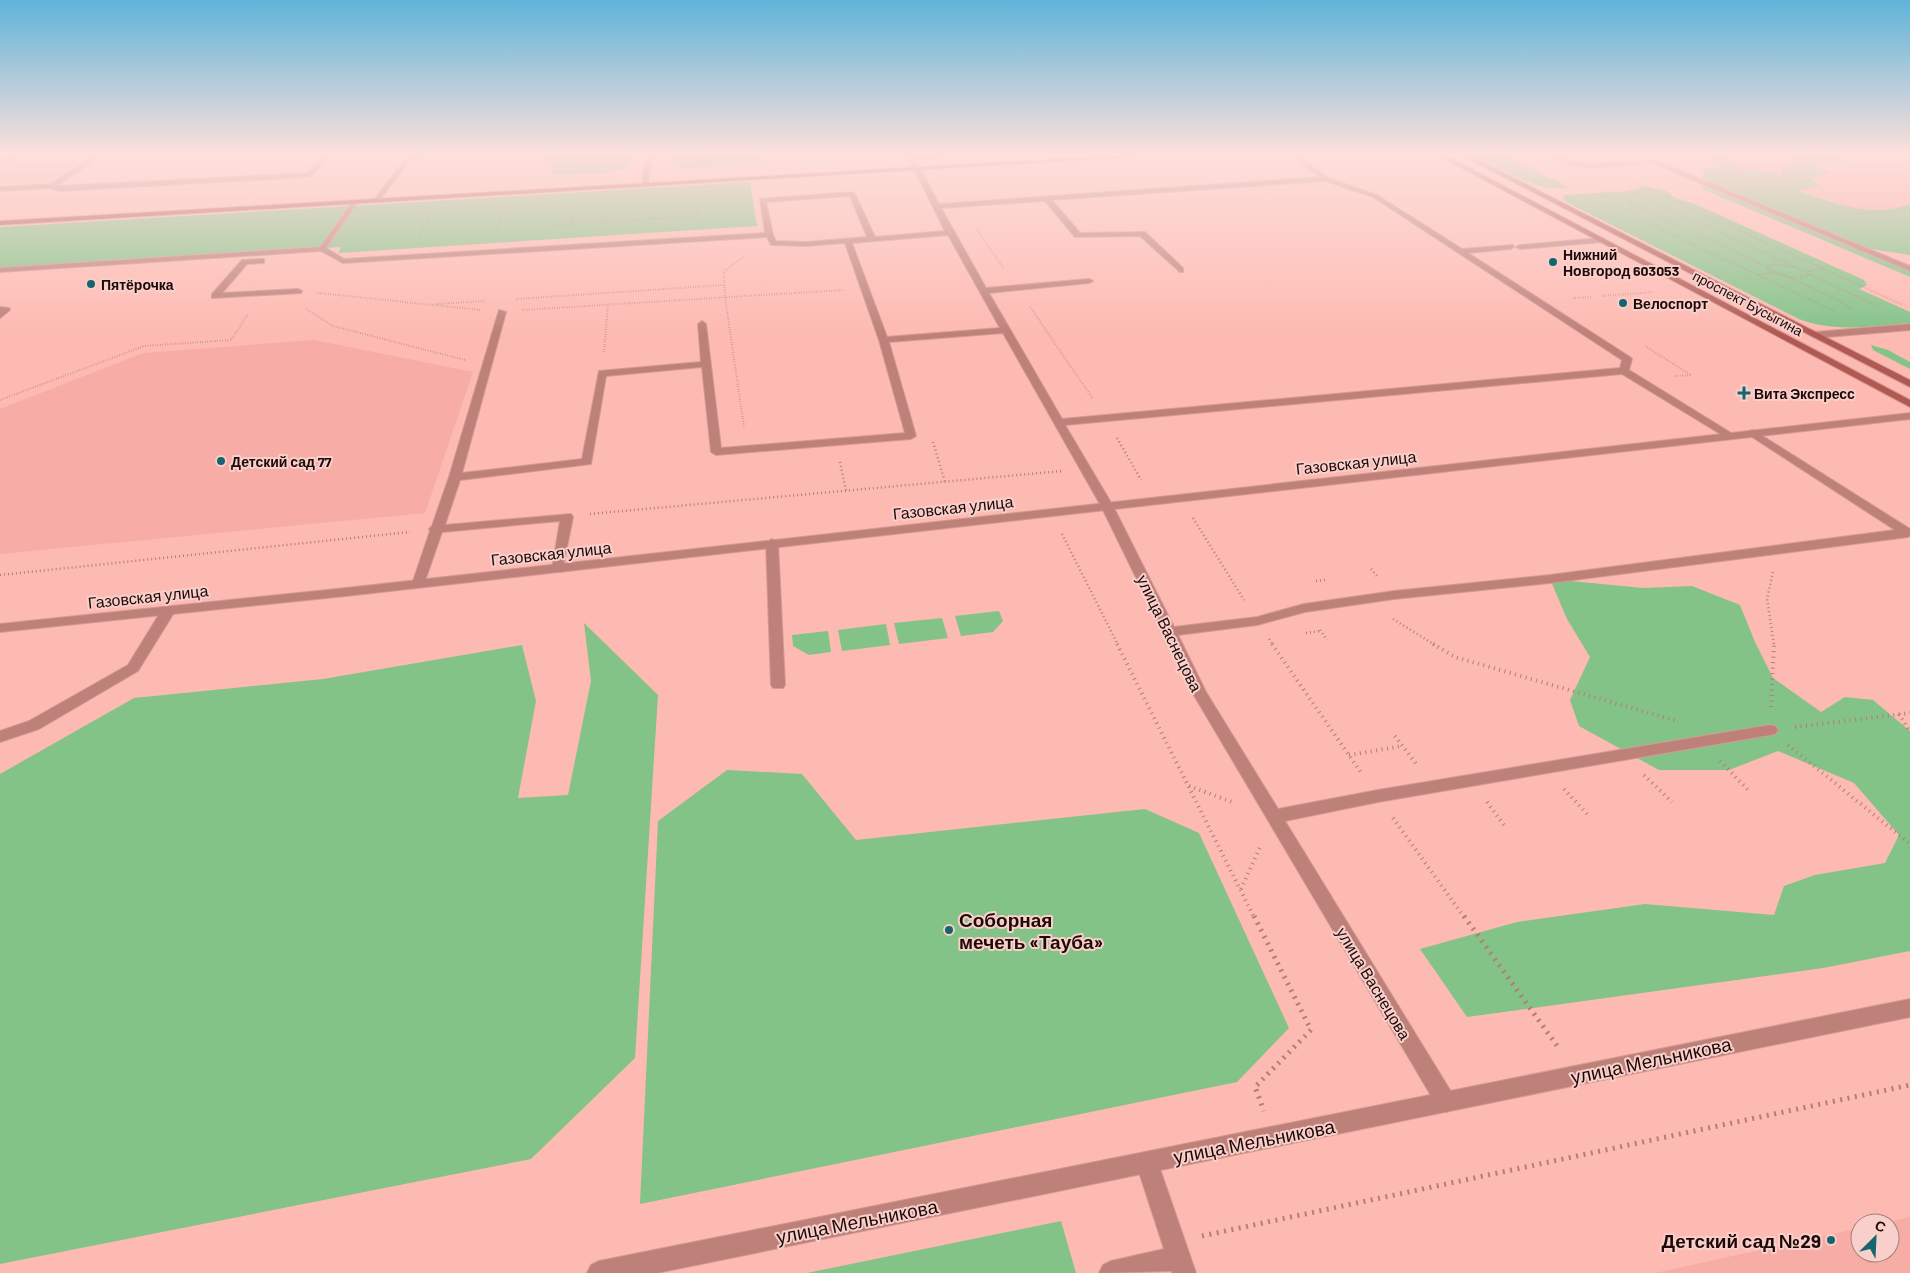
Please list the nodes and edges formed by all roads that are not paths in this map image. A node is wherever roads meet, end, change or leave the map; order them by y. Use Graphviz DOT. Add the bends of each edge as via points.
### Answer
graph roads {
  1 [pos="145,214"];
  2 [pos="346,214"];
  3 [pos="765,214"];
  4 [pos="861,214"];
  5 [pos="941,214"];
  6 [pos="1060,214"];
  7 [pos="1404,214"];
  8 [pos="1552,214"];
  9 [pos="1580,214"];
  10 [pos="1780,214"];
  11 [pos="0,223"];
  12 [pos="950,233"];
  13 [pos="769,235"];
  14 [pos="872,239"];
  15 [pos="1600,240"];
  16 [pos="848,241"];
  17 [pos="1510,247"];
  18 [pos="1520,247"];
  19 [pos="322,249"];
  20 [pos="1462,251"];
  21 [pos="280,252"];
  22 [pos="1910,269"];
  23 [pos="0,270"];
  24 [pos="1180,270"];
  25 [pos="1088,281"];
  26 [pos="298,291"];
  27 [pos="984,291"];
  28 [pos="0,310"];
  29 [pos="502,312"];
  30 [pos="0,315"];
  31 [pos="702,324"];
  32 [pos="1910,327"];
  33 [pos="1006,330"];
  34 [pos="1815,335"];
  35 [pos="884,340"];
  36 [pos="706,364"];
  37 [pos="1624,370"];
  38 [pos="1910,384"];
  39 [pos="1910,404"];
  40 [pos="1910,416"];
  41 [pos="1059,422"];
  42 [pos="1753,433"];
  43 [pos="1731,436"];
  44 [pos="455,477"];
  45 [pos="1107,506"];
  46 [pos="435,529"];
  47 [pos="1908,533"];
  48 [pos="772,543"];
  49 [pos="558,569"];
  50 [pos="418,584"];
  51 [pos="168,611"];
  52 [pos="0,628"];
  53 [pos="1169,632"];
  54 [pos="778,685"];
  55 [pos="1770,730"];
  56 [pos="0,737"];
  57 [pos="1273,817"];
  58 [pos="1910,1008"];
  59 [pos="1446,1102"];
  60 [pos="1147,1162"];
  61 [pos="1178,1258"];
  62 [pos="599,1273"];
  63 [pos="1111,1273"];
  1 -- 11 [label="main road"];
  2 -- 19 [label="street"];
  3 -- 13 [label="street"];
  4 -- 14 [label="street"];
  5 -- 12 [label="street, улица Васнецова"];
  6 -- 24 [label="street" via="1078,235 1142,234"];
  7 -- 20 [label="street"];
  8 -- 15 [label="main road, проспект Бусыгина"];
  9 -- 34 [label="main road, проспект Бусыгина"];
  10 -- 22 [label="street"];
  12 -- 14 [label="street"];
  12 -- 27 [label="street, улица Васнецова"];
  13 -- 16 [label="street" via="774,243"];
  13 -- 19 [label="street" via="342,261"];
  14 -- 16 [label="street"];
  15 -- 18 [label="street"];
  15 -- 39 [label="main road, проспект Бусыгина"];
  16 -- 35 [label="street"];
  17 -- 20 [label="street"];
  19 -- 21 [label="street"];
  20 -- 37 [label="street" via="1627,359"];
  21 -- 23 [label="street"];
  21 -- 26 [label="street" via="274,260 245,262 215,296"];
  25 -- 27 [label="street"];
  27 -- 33 [label="street, улица Васнецова"];
  28 -- 30 [label="street" via="6,310"];
  29 -- 44 [label="street"];
  31 -- 36 [label="street"];
  32 -- 34 [label="street"];
  33 -- 35 [label="street"];
  33 -- 41 [label="street, улица Васнецова"];
  34 -- 38 [label="main road, проспект Бусыгина"];
  35 -- 36 [label="street" via="911,436 716,452"];
  36 -- 44 [label="street" via="602,373 587,462"];
  37 -- 41 [label="street"];
  37 -- 43 [label="street"];
  40 -- 42 [label="street, Газовская улица"];
  41 -- 45 [label="street, улица Васнецова"];
  42 -- 43 [label="street, Газовская улица"];
  42 -- 47 [label="street"];
  43 -- 45 [label="street, Газовская улица"];
  44 -- 46 [label="street"];
  45 -- 48 [label="street, Газовская улица"];
  45 -- 53 [label="street, улица Васнецова"];
  46 -- 49 [label="street" via="567,516"];
  46 -- 50 [label="street"];
  47 -- 53 [label="street" via="1362,600 1304,608 1257,621"];
  48 -- 49 [label="street, Газовская улица"];
  48 -- 54 [label="street"];
  49 -- 50 [label="street, Газовская улица"];
  50 -- 51 [label="street, Газовская улица"];
  51 -- 52 [label="street, Газовская улица"];
  51 -- 56 [label="street" via="133,668 34,725"];
  53 -- 57 [label="street, улица Васнецова" via="1199,692"];
  55 -- 57 [label="street"];
  57 -- 59 [label="street, улица Васнецова"];
  58 -- 59 [label="street, улица Мельникова"];
  59 -- 60 [label="street, улица Мельникова"];
  60 -- 61 [label="street"];
  60 -- 62 [label="street, улица Мельникова"];
  61 -- 63 [label="street"];
}
